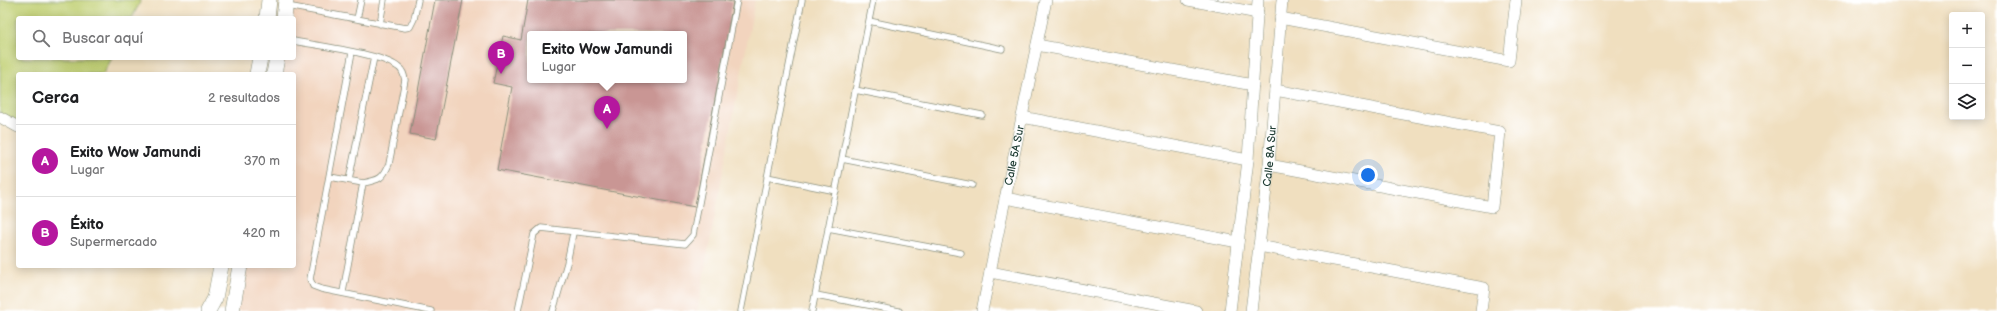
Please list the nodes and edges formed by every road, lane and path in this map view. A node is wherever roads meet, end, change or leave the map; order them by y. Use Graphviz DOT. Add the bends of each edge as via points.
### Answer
graph roads {
  1 [pos="269,0"];
  2 [pos="361,0"];
  3 [pos="384,0"];
  4 [pos="418,0"];
  5 [pos="737,0"];
  6 [pos="802,0"];
  7 [pos="873,0"];
  8 [pos="1046,0"];
  9 [pos="1188,0"];
  10 [pos="1258,0"];
  11 [pos="1282,0"];
  12 [pos="1516,0"];
  13 [pos="285,8"];
  14 [pos="1258,13"];
  15 [pos="267,16"];
  16 [pos="1280,18"];
  17 [pos="357,19"];
  18 [pos="868,21"];
  19 [pos="380,24"];
  20 [pos="296,41"];
  21 [pos="1037,45"];
  22 [pos="1002,49"];
  23 [pos="352,52"];
  24 [pos="374,57"];
  25 [pos="260,60"];
  26 [pos="277,60"];
  27 [pos="257,72"];
  28 [pos="274,72"];
  29 [pos="1253,85"];
  30 [pos="855,90"];
  31 [pos="1275,90"];
  32 [pos="982,115"];
  33 [pos="0,117"];
  34 [pos="1022,117"];
  35 [pos="16,126"];
  36 [pos="842,159"];
  37 [pos="1248,160"];
  38 [pos="1269,164"];
  39 [pos="330,177"];
  40 [pos="767,177"];
  41 [pos="349,180"];
  42 [pos="363,183"];
  43 [pos="972,185"];
  44 [pos="836,191"];
  45 [pos="1005,198"];
  46 [pos="828,228"];
  47 [pos="573,232"];
  48 [pos="1238,242"];
  49 [pos="1259,246"];
  50 [pos="961,253"];
  51 [pos="221,268"];
  52 [pos="240,268"];
  53 [pos="990,272"];
  54 [pos="343,292"];
  55 [pos="816,295"];
  56 [pos="208,311"];
  57 [pos="232,311"];
  58 [pos="431,311"];
  59 [pos="518,311"];
  60 [pos="553,311"];
  61 [pos="741,311"];
  62 [pos="812,311"];
  63 [pos="899,311"];
  64 [pos="982,311"];
  65 [pos="1196,311"];
  66 [pos="1230,311"];
  67 [pos="1251,311"];
  68 [pos="1481,311"];
  1 -- 15 [label="main road"];
  2 -- 17 [label="lane"];
  3 -- 19 [label="lane"];
  4 -- 19 [label="lane" via="410,27"];
  5 -- 47 [label="lane" via="693,235 685,244"];
  6 -- 40 [label="lane"];
  7 -- 18 [label="lane"];
  8 -- 21 [label="street, Calle 5A Sur"];
  9 -- 14 [label="street"];
  10 -- 14 [label="street, Calle 8A Sur"];
  11 -- 16 [label="street, Calle 8A Sur"];
  12 -- 16 [label="street" via="1509,61"];
  13 -- 17 [label="lane"];
  14 -- 29 [label="street, Calle 8A Sur"];
  16 -- 31 [label="street, Calle 8A Sur"];
  17 -- 19 [label="lane"];
  18 -- 22 [label="lane"];
  18 -- 30 [label="lane"];
  20 -- 23 [label="lane"];
  21 -- 29 [label="street"];
  21 -- 34 [label="street, Calle 5A Sur"];
  23 -- 24 [label="lane"];
  23 -- 39 [label="lane"];
  24 -- 41 [label="lane"];
  24 -- 42 [label="lane" via="398,67 403,72 405,80 385,175"];
  25 -- 27 [label="main road"];
  26 -- 28 [label="main road"];
  29 -- 37 [label="street, Calle 8A Sur"];
  30 -- 32 [label="lane"];
  30 -- 36 [label="lane"];
  31 -- 38 [label="street, Calle 8A Sur"];
  31 -- 38 [label="street" via="1500,132 1492,207"];
  33 -- 35 [label="street"];
  34 -- 37 [label="street"];
  34 -- 45 [label="street, Calle 5A Sur"];
  36 -- 43 [label="lane"];
  36 -- 44 [label="lane"];
  37 -- 48 [label="street, Calle 8A Sur"];
  38 -- 49 [label="street, Calle 8A Sur"];
  39 -- 41 [label="lane"];
  39 -- 54 [label="lane" via="310,279 313,286"];
  40 -- 44 [label="lane"];
  40 -- 61 [label="lane"];
  41 -- 42 [label="lane"];
  42 -- 54 [label="lane"];
  44 -- 46 [label="lane"];
  45 -- 48 [label="street"];
  45 -- 53 [label="street, Calle 5A Sur"];
  46 -- 50 [label="lane"];
  46 -- 55 [label="lane"];
  47 -- 59 [label="lane" via="541,228 534,234"];
  47 -- 60 [label="lane" via="569,258"];
  48 -- 66 [label="street, Calle 8A Sur"];
  49 -- 67 [label="street, Calle 8A Sur"];
  49 -- 68 [label="street" via="1484,288"];
  51 -- 56 [label="main road" via="215,298"];
  52 -- 57 [label="main road"];
  53 -- 64 [label="street, Calle 5A Sur"];
  53 -- 65 [label="street"];
  54 -- 58 [label="lane"];
  55 -- 62 [label="lane"];
  55 -- 63 [label="lane"];
}
